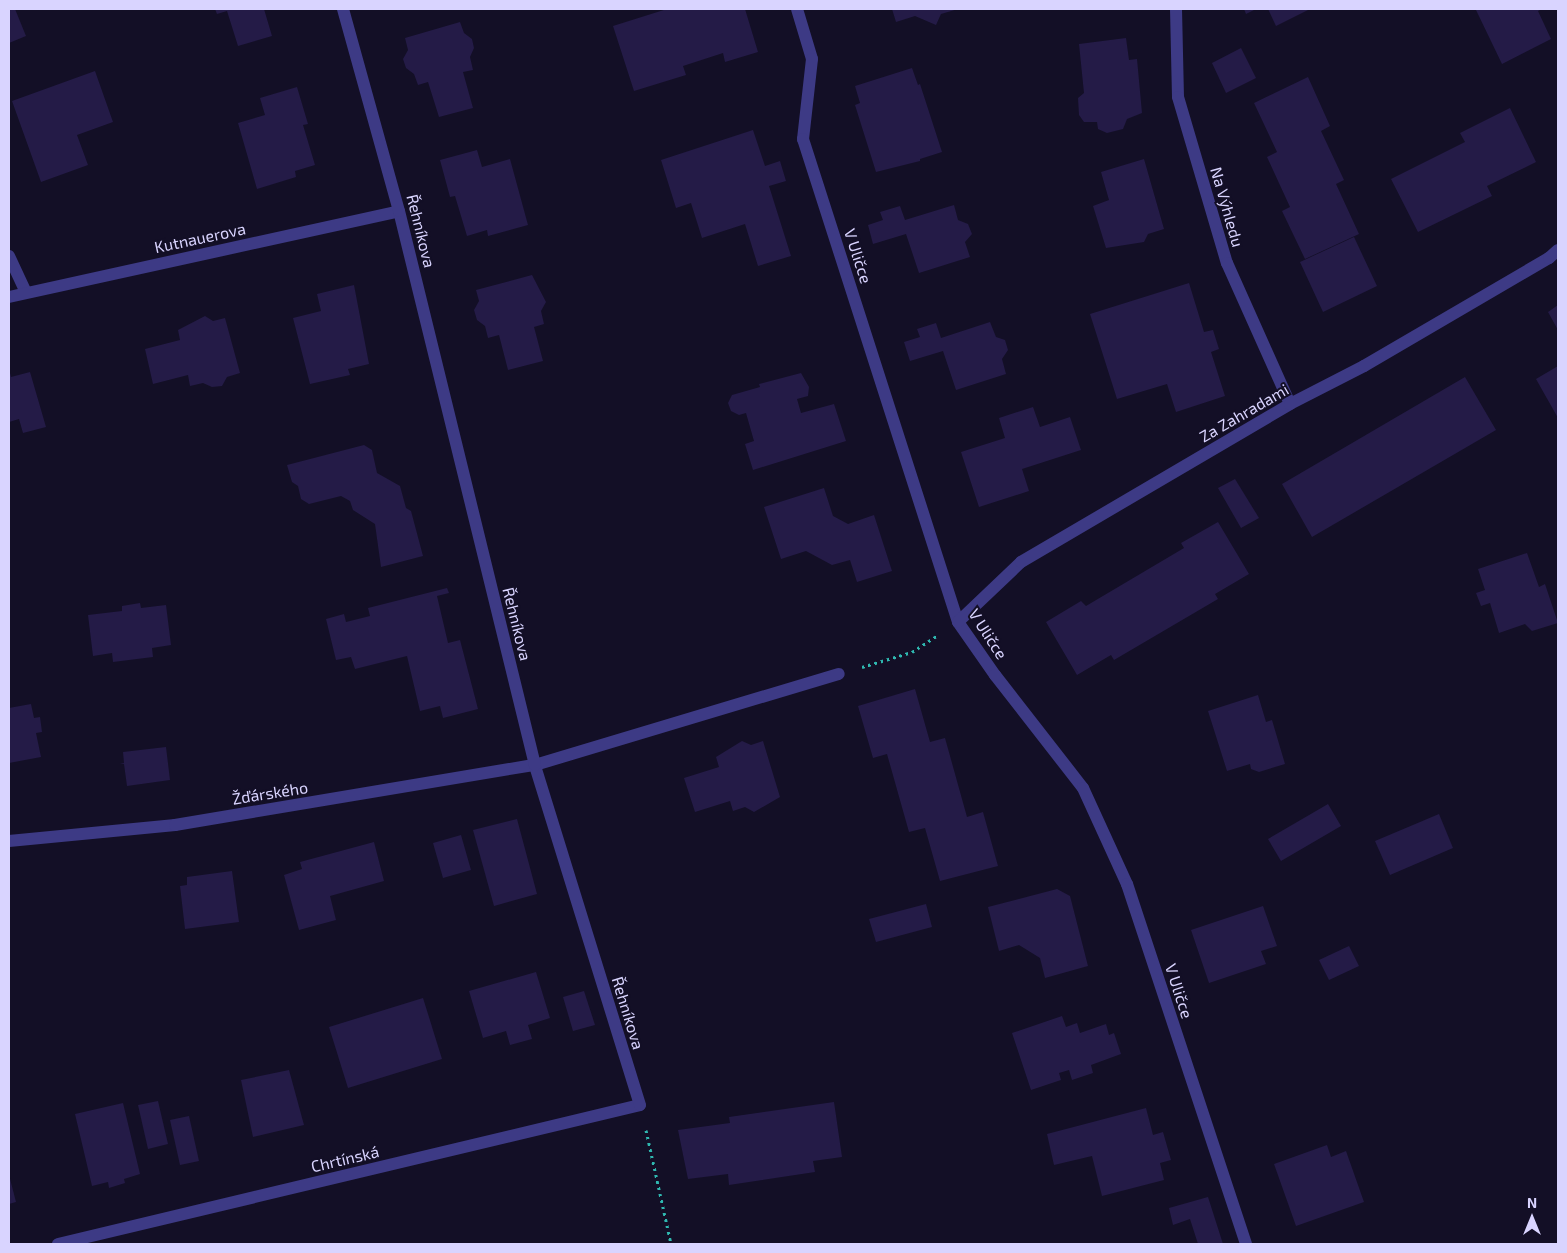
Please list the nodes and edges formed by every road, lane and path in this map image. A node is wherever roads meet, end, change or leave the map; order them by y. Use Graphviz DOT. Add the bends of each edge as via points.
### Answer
graph roads {
  1 [pos="343,9"];
  2 [pos="796,9"];
  3 [pos="1176,9"];
  4 [pos="399,211"];
  5 [pos="1558,250"];
  6 [pos="9,256"];
  7 [pos="26,292"];
  8 [pos="9,297"];
  9 [pos="1290,404"];
  10 [pos="958,622"];
  11 [pos="840,674"];
  12 [pos="535,765"];
  13 [pos="9,841"];
  14 [pos="640,1105"];
  15 [pos="58,1244"];
  16 [pos="671,1244"];
  17 [pos="1246,1244"];
  1 -- 4 [label="street, Řehníkova"];
  2 -- 10 [label="street, V Uličce" via="812,59 803,139"];
  3 -- 9 [label="street, Na Výhledu" via="1181,107 1227,263"];
  4 -- 7 [label="street, Kutnauerova"];
  4 -- 12 [label="street, Řehníkova"];
  5 -- 9 [label="street, Za Zahradami" via="1364,366"];
  6 -- 7 [label="street"];
  7 -- 8 [label="street, Kutnauerova"];
  9 -- 10 [label="street, Za Zahradami" via="1021,562"];
  10 -- 11 [label="path" via="912,652"];
  10 -- 17 [label="street, V Uličce" via="1087,797 1126,884"];
  11 -- 12 [label="street, Žďárského"];
  12 -- 13 [label="street, Žďárského" via="175,825"];
  12 -- 14 [label="street, Řehníkova"];
  14 -- 15 [label="street, Chrtínská"];
  14 -- 16 [label="path"];
}
